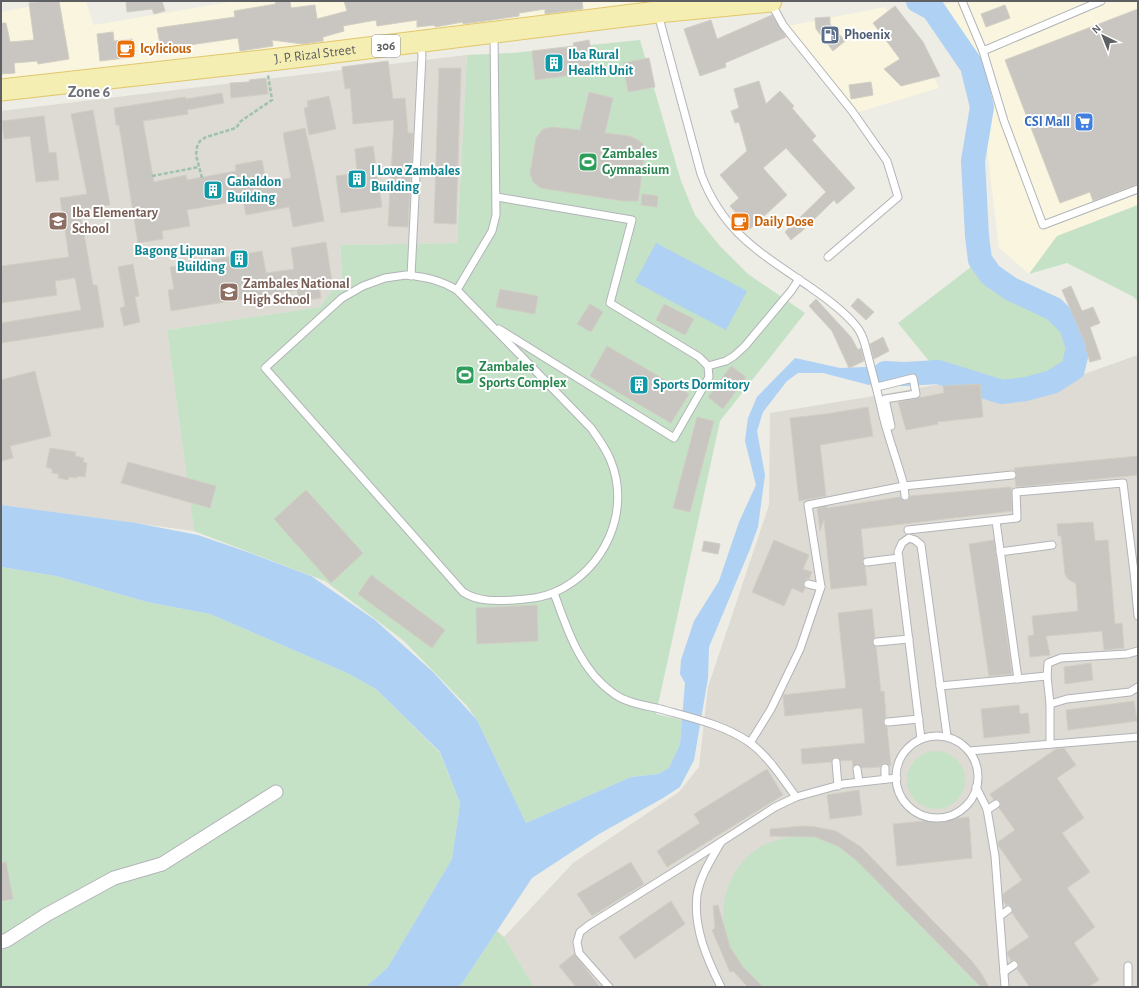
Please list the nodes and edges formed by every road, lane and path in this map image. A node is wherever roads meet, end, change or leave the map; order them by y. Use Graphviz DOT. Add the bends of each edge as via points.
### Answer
graph roads {
  1 [pos="771,1"];
  2 [pos="962,1"];
  3 [pos="1101,1"];
  4 [pos="657,12"];
  5 [pos="494,32"];
  6 [pos="420,42"];
  7 [pos="983,51"];
  8 [pos="268,75"];
  9 [pos="1,90"];
  10 [pos="199,167"];
  11 [pos="152,176"];
  12 [pos="202,178"];
  13 [pos="1138,189"];
  14 [pos="497,197"];
  15 [pos="828,257"];
  16 [pos="412,276"];
  17 [pos="799,279"];
  18 [pos="457,290"];
  19 [pos="489,323"];
  20 [pos="708,366"];
  21 [pos="876,385"];
  22 [pos="888,430"];
  23 [pos="1012,475"];
  24 [pos="904,486"];
  25 [pos="905,496"];
  26 [pos="996,520"];
  27 [pos="909,538"];
  28 [pos="1052,545"];
  29 [pos="1000,552"];
  30 [pos="899,558"];
  31 [pos="867,562"];
  32 [pos="808,584"];
  33 [pos="821,587"];
  34 [pos="554,593"];
  35 [pos="1138,616"];
  36 [pos="909,639"];
  37 [pos="877,642"];
  38 [pos="1138,651"];
  39 [pos="1047,676"];
  40 [pos="1018,678"];
  41 [pos="940,686"];
  42 [pos="1138,687"];
  43 [pos="1050,704"];
  44 [pos="919,719"];
  45 [pos="888,722"];
  46 [pos="947,736"];
  47 [pos="1138,737"];
  48 [pos="921,739"];
  49 [pos="750,743"];
  50 [pos="1050,744"];
  51 [pos="969,751"];
  52 [pos="836,762"];
  53 [pos="885,768"];
  54 [pos="857,769"];
  55 [pos="897,778"];
  56 [pos="885,779"];
  57 [pos="854,785"];
  58 [pos="838,786"];
  59 [pos="976,787"];
  60 [pos="276,792"];
  61 [pos="796,798"];
  62 [pos="996,804"];
  63 [pos="987,810"];
  64 [pos="721,841"];
  65 [pos="1003,855"];
  66 [pos="995,860"];
  67 [pos="1008,910"];
  68 [pos="1000,916"];
  69 [pos="1,942"];
  70 [pos="1014,966"];
  71 [pos="1128,966"];
  72 [pos="1004,972"];
  73 [pos="609,987"];
  74 [pos="721,987"];
  75 [pos="1005,987"];
  76 [pos="1128,987"];
  1 -- 4 [label="main road, J. P. Rizal Street / 306"];
  1 -- 15 [label="lane" via="783,25 852,111 887,161 898,197"];
  2 -- 7 [label="lane"];
  3 -- 7 [label="lane"];
  4 -- 5 [label="main road, J. P. Rizal Street / 306"];
  4 -- 17 [label="lane" via="708,192 720,213 736,231 758,251"];
  5 -- 6 [label="main road, J. P. Rizal Street / 306"];
  5 -- 14 [label="lane"];
  6 -- 9 [label="main road, J. P. Rizal Street / 306"];
  6 -- 16 [label="lane" via="422,55"];
  7 -- 13 [label="lane" via="1004,122 1043,225"];
  8 -- 10 [label="path" via="272,100 241,121 236,128 200,141 196,155"];
  10 -- 11 [label="path"];
  10 -- 12 [label="path"];
  14 -- 18 [label="lane" via="492,231"];
  14 -- 20 [label="lane" via="632,220 610,303 699,357"];
  16 -- 18 [label="lane" via="446,283"];
  16 -- 34 [label="lane" via="385,278 363,286 342,298 265,368 463,592 480,600 501,601 529,599"];
  17 -- 20 [label="lane" via="745,346 726,361"];
  17 -- 21 [label="lane" via="842,311 857,327 865,344"];
  18 -- 19 [label="lane"];
  19 -- 20 [label="lane" via="674,438 709,377"];
  19 -- 34 [label="lane" via="591,428 603,443 616,481 617,506 609,538 591,566 569,586"];
  21 -- 22 [label="lane"];
  21 -- 22 [label="lane" via="913,378 916,394 885,399 891,429"];
  22 -- 24 [label="lane"];
  23 -- 24 [label="lane"];
  24 -- 25 [label="lane"];
  24 -- 33 [label="lane" via="808,505"];
  26 -- 27 [label="lane" via="908,527"];
  26 -- 29 [label="lane"];
  26 -- 35 [label="lane" via="1017,518 1016,492 1123,483"];
  27 -- 30 [label="lane" via="902,543 898,552"];
  27 -- 41 [label="lane" via="921,545"];
  28 -- 29 [label="lane"];
  29 -- 40 [label="lane"];
  30 -- 31 [label="lane"];
  30 -- 36 [label="lane"];
  32 -- 33 [label="lane"];
  33 -- 49 [label="lane" via="800,649 771,709"];
  34 -- 49 [label="lane" via="581,659 613,694 626,700 702,720"];
  36 -- 37 [label="lane"];
  36 -- 44 [label="lane"];
  38 -- 39 [label="lane" via="1061,658 1048,663"];
  39 -- 40 [label="lane"];
  39 -- 43 [label="lane"];
  40 -- 41 [label="lane"];
  41 -- 46 [label="lane"];
  42 -- 43 [label="lane" via="1130,692 1067,699"];
  43 -- 50 [label="lane"];
  44 -- 45 [label="lane"];
  44 -- 48 [label="lane"];
  46 -- 48 [label="lane"];
  46 -- 51 [label="lane" via="960,742"];
  47 -- 50 [label="lane"];
  48 -- 55 [label="lane" via="909,747 901,758"];
  49 -- 61 [label="lane" via="776,770"];
  50 -- 51 [label="lane"];
  51 -- 59 [label="lane" via="978,774"];
  52 -- 58 [label="lane"];
  53 -- 56 [label="lane"];
  54 -- 57 [label="lane"];
  55 -- 56 [label="lane"];
  55 -- 59 [label="lane" via="897,786 903,799 912,809 925,816 952,815 971,799"];
  56 -- 57 [label="lane"];
  57 -- 58 [label="lane"];
  58 -- 61 [label="lane"];
  59 -- 63 [label="lane"];
  60 -- 69 [label="street" via="162,864 114,878"];
  61 -- 64 [label="lane" via="776,807"];
  62 -- 63 [label="lane"];
  63 -- 66 [label="lane"];
  64 -- 73 [label="lane" via="580,932 576,942 579,953"];
  64 -- 74 [label="lane" via="703,876 697,895 701,940"];
  65 -- 66 [label="lane"];
  66 -- 68 [label="lane"];
  67 -- 68 [label="lane"];
  68 -- 72 [label="lane"];
  70 -- 72 [label="lane"];
  71 -- 76 [label="lane"];
  72 -- 75 [label="lane"];
}
